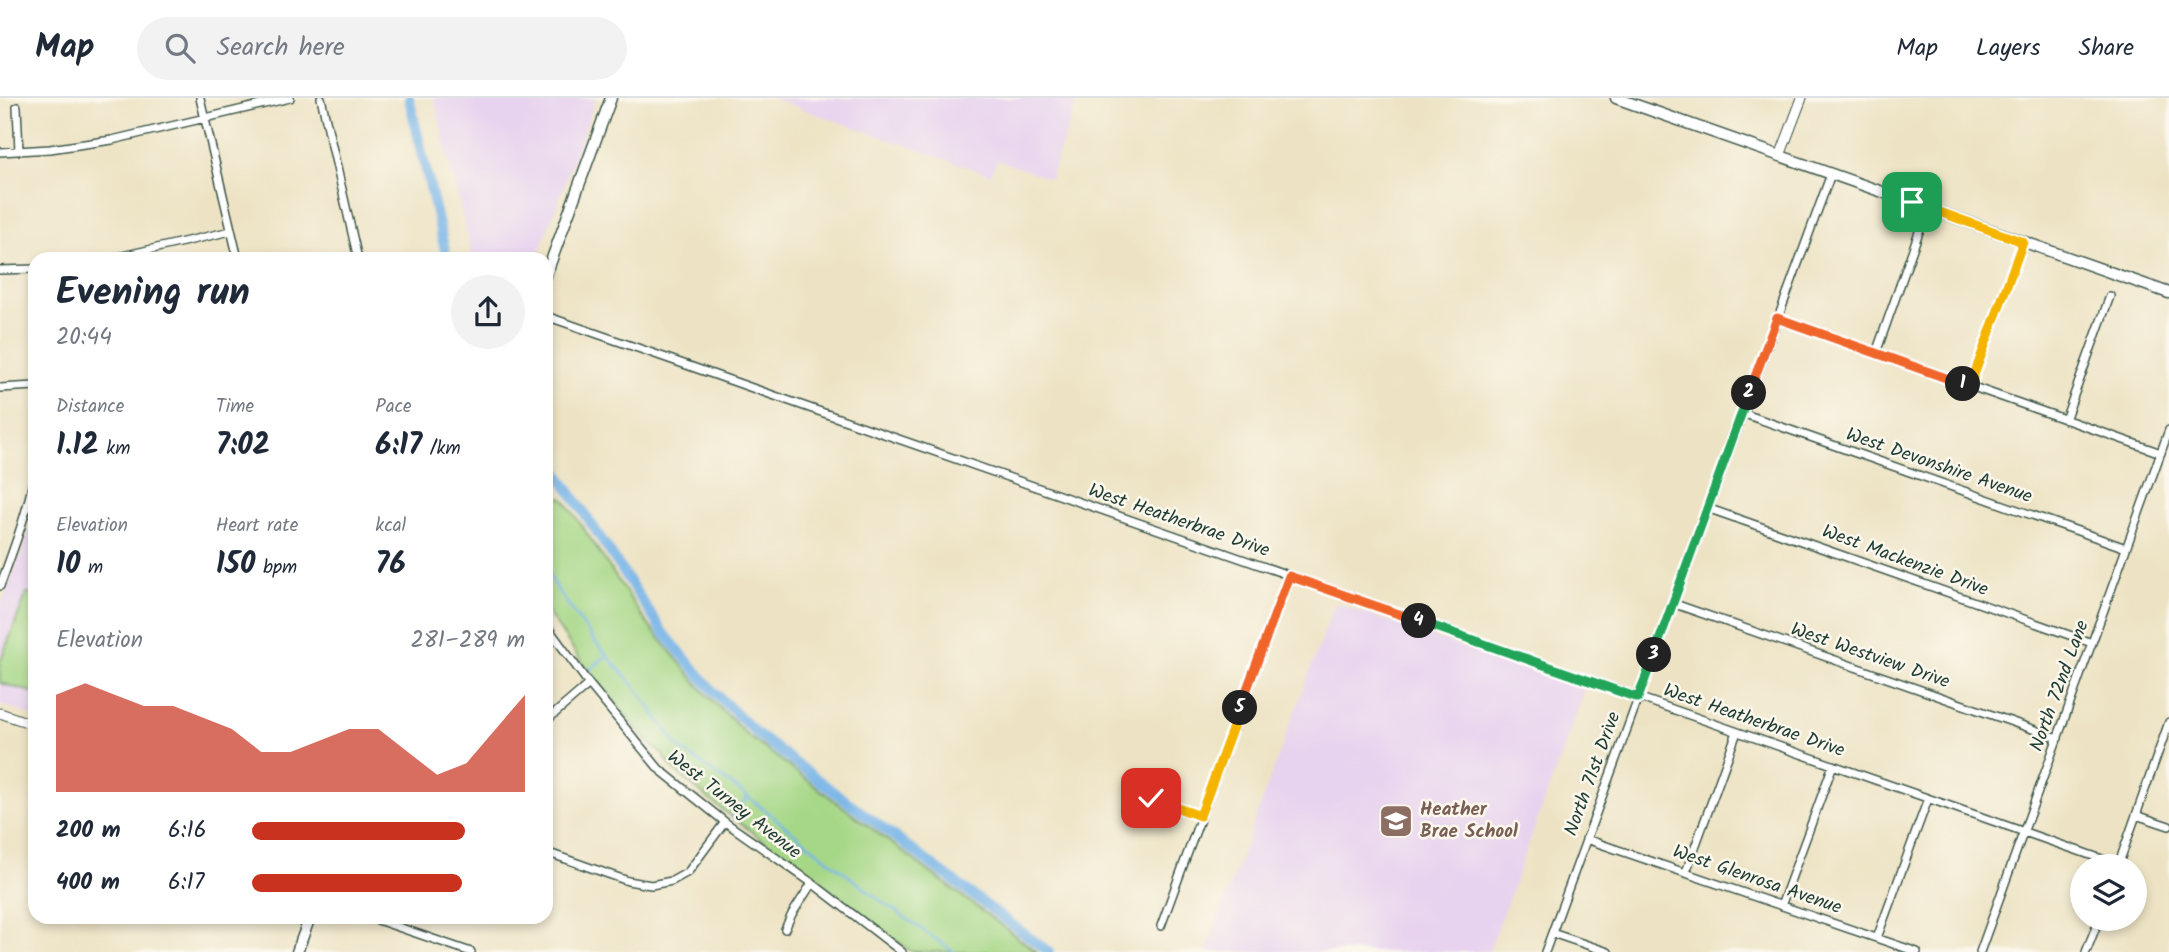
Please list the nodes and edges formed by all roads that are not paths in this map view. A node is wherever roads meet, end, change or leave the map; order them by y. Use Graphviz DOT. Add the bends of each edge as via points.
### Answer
graph roads {
  1 [pos="200,98"];
  2 [pos="290,98"];
  3 [pos="321,98"];
  4 [pos="611,98"];
  5 [pos="1616,98"];
  6 [pos="1802,98"];
  7 [pos="17,107"];
  8 [pos="204,117"];
  9 [pos="19,151"];
  10 [pos="0,152"];
  11 [pos="1780,156"];
  12 [pos="1831,174"];
  13 [pos="1920,229"];
  14 [pos="232,231"];
  15 [pos="2023,242"];
  16 [pos="140,252"];
  17 [pos="236,252"];
  18 [pos="356,252"];
  19 [pos="553,256"];
  20 [pos="28,269"];
  21 [pos="0,270"];
  22 [pos="2169,293"];
  23 [pos="2110,296"];
  24 [pos="553,318"];
  25 [pos="1777,318"];
  26 [pos="1876,353"];
  27 [pos="28,386"];
  28 [pos="1970,386"];
  29 [pos="0,388"];
  30 [pos="1742,413"];
  31 [pos="2065,420"];
  32 [pos="2169,430"];
  33 [pos="2161,453"];
  34 [pos="28,503"];
  35 [pos="1707,508"];
  36 [pos="2126,548"];
  37 [pos="1289,576"];
  38 [pos="0,584"];
  39 [pos="1672,603"];
  40 [pos="553,635"];
  41 [pos="2092,643"];
  42 [pos="589,684"];
  43 [pos="1638,698"];
  44 [pos="0,713"];
  45 [pos="553,715"];
  46 [pos="2169,722"];
  47 [pos="28,723"];
  48 [pos="1737,732"];
  49 [pos="2057,738"];
  50 [pos="1833,765"];
  51 [pos="1151,798"];
  52 [pos="1928,799"];
  53 [pos="2136,815"];
  54 [pos="1200,816"];
  55 [pos="725,822"];
  56 [pos="2169,826"];
  57 [pos="2024,832"];
  58 [pos="1586,839"];
  59 [pos="553,854"];
  60 [pos="2085,854"];
  61 [pos="2122,854"];
  62 [pos="1686,872"];
  63 [pos="812,883"];
  64 [pos="1781,906"];
  65 [pos="307,924"];
  66 [pos="389,924"];
  67 [pos="1161,926"];
  68 [pos="785,929"];
  69 [pos="2094,931"];
  70 [pos="1552,933"];
  71 [pos="1877,938"];
  72 [pos="297,952"];
  73 [pos="471,952"];
  74 [pos="902,952"];
  75 [pos="1545,952"];
  76 [pos="1608,952"];
  77 [pos="1917,952"];
  78 [pos="1980,952"];
  79 [pos="2086,952"];
  1 -- 8 [label="street"];
  2 -- 8 [label="street"];
  3 -- 18 [label="street"];
  4 -- 19 [label="main road"];
  5 -- 11 [label="main road"];
  6 -- 11 [label="street"];
  7 -- 9 [label="street"];
  8 -- 9 [label="street" via="112,140"];
  8 -- 14 [label="street"];
  9 -- 10 [label="street"];
  11 -- 12 [label="main road"];
  12 -- 15 [label="main road"];
  12 -- 25 [label="street, North 71st Drive"];
  13 -- 26 [label="street"];
  14 -- 16 [label="street"];
  14 -- 17 [label="street"];
  15 -- 22 [label="main road"];
  15 -- 28 [label="street"];
  20 -- 21 [label="street"];
  23 -- 31 [label="street"];
  24 -- 37 [label="street, West Heatherbrae Drive"];
  25 -- 26 [label="street"];
  25 -- 30 [label="street, North 71st Drive"];
  26 -- 28 [label="street"];
  27 -- 29 [label="street"];
  28 -- 31 [label="street"];
  30 -- 35 [label="street, North 71st Drive"];
  30 -- 36 [label="street, West Devonshire Avenue"];
  31 -- 33 [label="street"];
  32 -- 33 [label="street, North 72nd Lane"];
  33 -- 36 [label="street, North 72nd Lane"];
  34 -- 38 [label="street"];
  35 -- 39 [label="street, North 71st Drive"];
  35 -- 41 [label="street, West Mackenzie Drive"];
  36 -- 41 [label="street, North 72nd Lane"];
  37 -- 43 [label="street, West Heatherbrae Drive"];
  37 -- 54 [label="street"];
  39 -- 43 [label="street, North 71st Drive"];
  39 -- 49 [label="street, West Westview Drive"];
  40 -- 42 [label="street, West Turney Avenue"];
  41 -- 49 [label="street, North 72nd Lane"];
  42 -- 45 [label="street"];
  42 -- 55 [label="street, West Turney Avenue" via="659,769"];
  43 -- 48 [label="street, West Heatherbrae Drive"];
  43 -- 58 [label="street, North 71st Drive"];
  44 -- 47 [label="street"];
  46 -- 53 [label="street"];
  48 -- 50 [label="street, West Heatherbrae Drive"];
  48 -- 62 [label="street"];
  49 -- 57 [label="street, North 72nd Lane"];
  50 -- 52 [label="street, West Heatherbrae Drive"];
  50 -- 64 [label="street"];
  51 -- 54 [label="street"];
  52 -- 57 [label="street, West Heatherbrae Drive"];
  52 -- 71 [label="street"];
  53 -- 56 [label="street"];
  53 -- 61 [label="street"];
  54 -- 67 [label="street"];
  55 -- 59 [label="street" via="688,872 672,881 650,885 628,881"];
  55 -- 63 [label="street, West Turney Avenue"];
  57 -- 60 [label="street, West Heatherbrae Drive"];
  57 -- 78 [label="street, North 72nd Lane"];
  58 -- 62 [label="street, West Glenrosa Avenue"];
  58 -- 70 [label="street, North 71st Drive"];
  62 -- 64 [label="street, West Glenrosa Avenue"];
  63 -- 68 [label="street"];
  63 -- 74 [label="street, West Turney Avenue"];
  64 -- 71 [label="street, West Glenrosa Avenue"];
  65 -- 72 [label="main road"];
  66 -- 73 [label="street"];
  69 -- 79 [label="street"];
  70 -- 75 [label="street, North 71st Drive"];
  70 -- 76 [label="street"];
  71 -- 77 [label="street, West Glenrosa Avenue"];
}
